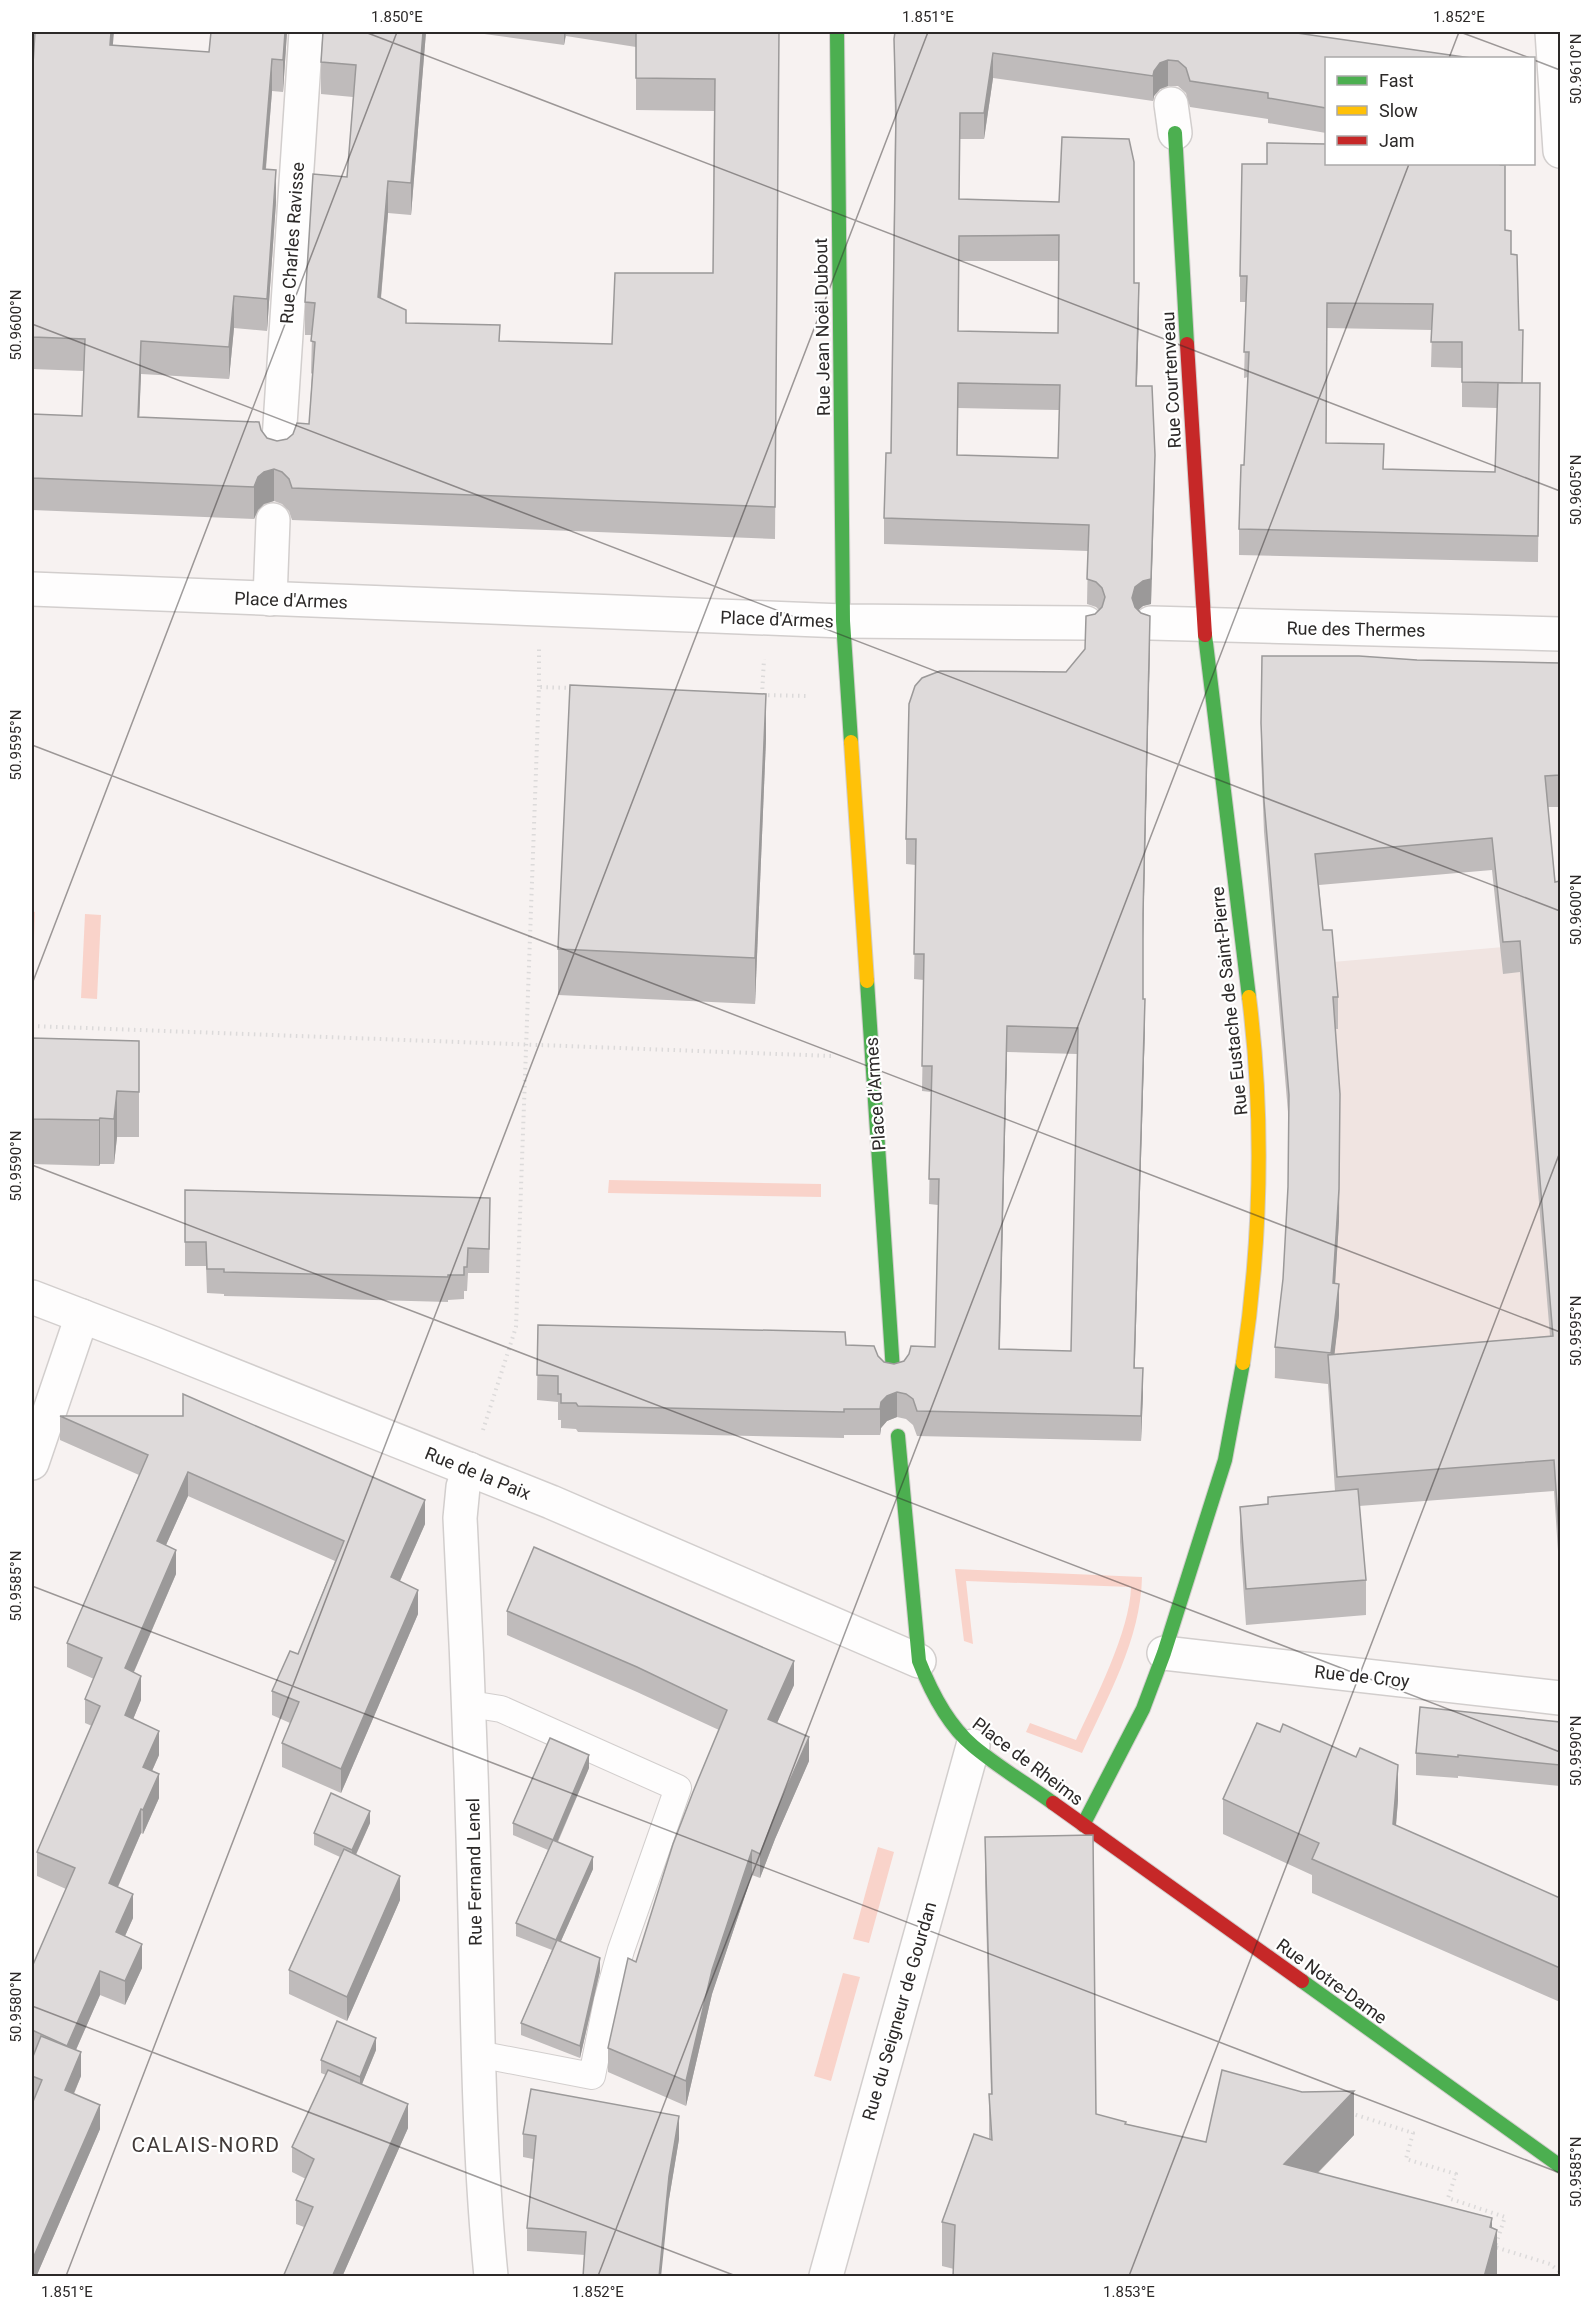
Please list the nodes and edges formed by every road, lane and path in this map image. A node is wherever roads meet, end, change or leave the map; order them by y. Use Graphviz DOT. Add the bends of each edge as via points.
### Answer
graph roads {
  1 [pos="306,32"];
  2 [pos="837,32"];
  3 [pos="1552,32"];
  4 [pos="1173,118"];
  5 [pos="1560,150"];
  6 [pos="278,455"];
  7 [pos="273,520"];
  8 [pos="32,589"];
  9 [pos="270,599"];
  10 [pos="843,621"];
  11 [pos="1086,623"];
  12 [pos="1151,623"];
  13 [pos="1204,624"];
  14 [pos="1560,634"];
  15 [pos="539,643"];
  16 [pos="539,687"];
  17 [pos="574,688"];
  18 [pos="751,694"];
  19 [pos="848,696"];
  20 [pos="32,1026"];
  21 [pos="527,1044"];
  22 [pos="872,1057"];
  23 [pos="32,1298"];
  24 [pos="82,1316"];
  25 [pos="893,1371"];
  26 [pos="898,1436"];
  27 [pos="32,1462"];
  28 [pos="469,1469"];
  29 [pos="1164,1653"];
  30 [pos="920,1661"];
  31 [pos="1560,1698"];
  32 [pos="470,1704"];
  33 [pos="973,1746"];
  34 [pos="1083,1825"];
  35 [pos="478,2054"];
  36 [pos="1348,2112"];
  37 [pos="1560,2166"];
  38 [pos="1560,2272"];
  39 [pos="491,2277"];
  40 [pos="826,2277"];
  1 -- 6 [label="street, Rue Charles Ravisse"];
  2 -- 10 [label="street, Rue Jean Noël Dubout"];
  3 -- 5 [label="street"];
  4 -- 13 [label="street, Rue Courtenveau"];
  7 -- 9 [label="street"];
  8 -- 9 [label="street, Place d'Armes"];
  9 -- 10 [label="street, Place d'Armes"];
  10 -- 11 [label="street"];
  10 -- 19 [label="street, Place d'Armes"];
  12 -- 13 [label="street, Rue des Thermes"];
  13 -- 14 [label="street, Rue des Thermes"];
  13 -- 29 [label="street, Rue Eustache de Saint-Pierre" via="1253,1029 1258,1184 1248,1328 1238,1401 1222,1470"];
  15 -- 16 [label="path"];
  16 -- 17 [label="path"];
  16 -- 21 [label="path"];
  18 -- 19 [label="path"];
  19 -- 22 [label="street, Place d'Armes"];
  20 -- 21 [label="path"];
  21 -- 22 [label="path"];
  21 -- 28 [label="path" via="516,1328"];
  22 -- 25 [label="street, Place d'Armes"];
  23 -- 24 [label="street, Rue de la Paix"];
  24 -- 27 [label="street"];
  24 -- 28 [label="street, Rue de la Paix"];
  26 -- 30 [label="street, Place de Rheims"];
  28 -- 30 [label="street, Rue de la Paix"];
  28 -- 32 [label="street, Rue Fernand Lenel" via="460,1518"];
  29 -- 31 [label="street, Rue de Croy"];
  29 -- 34 [label="street, Place de Rheims" via="1143,1709"];
  30 -- 33 [label="street, Place de Rheims" via="927,1683 947,1718"];
  32 -- 35 [label="street, Rue Fernand Lenel"];
  32 -- 35 [label="lane" via="501,1709 678,1788 626,1933 606,2001 592,2076"];
  33 -- 34 [label="street, Place de Rheims"];
  33 -- 40 [label="street, Rue du Seigneur de Gourdan"];
  34 -- 37 [label="street, Rue Notre-Dame"];
  35 -- 39 [label="street, Rue Fernand Lenel"];
  36 -- 38 [label="path" via="1413,2133 1406,2158 1456,2174 1448,2198 1505,2217 1496,2247 1550,2264"];
}
